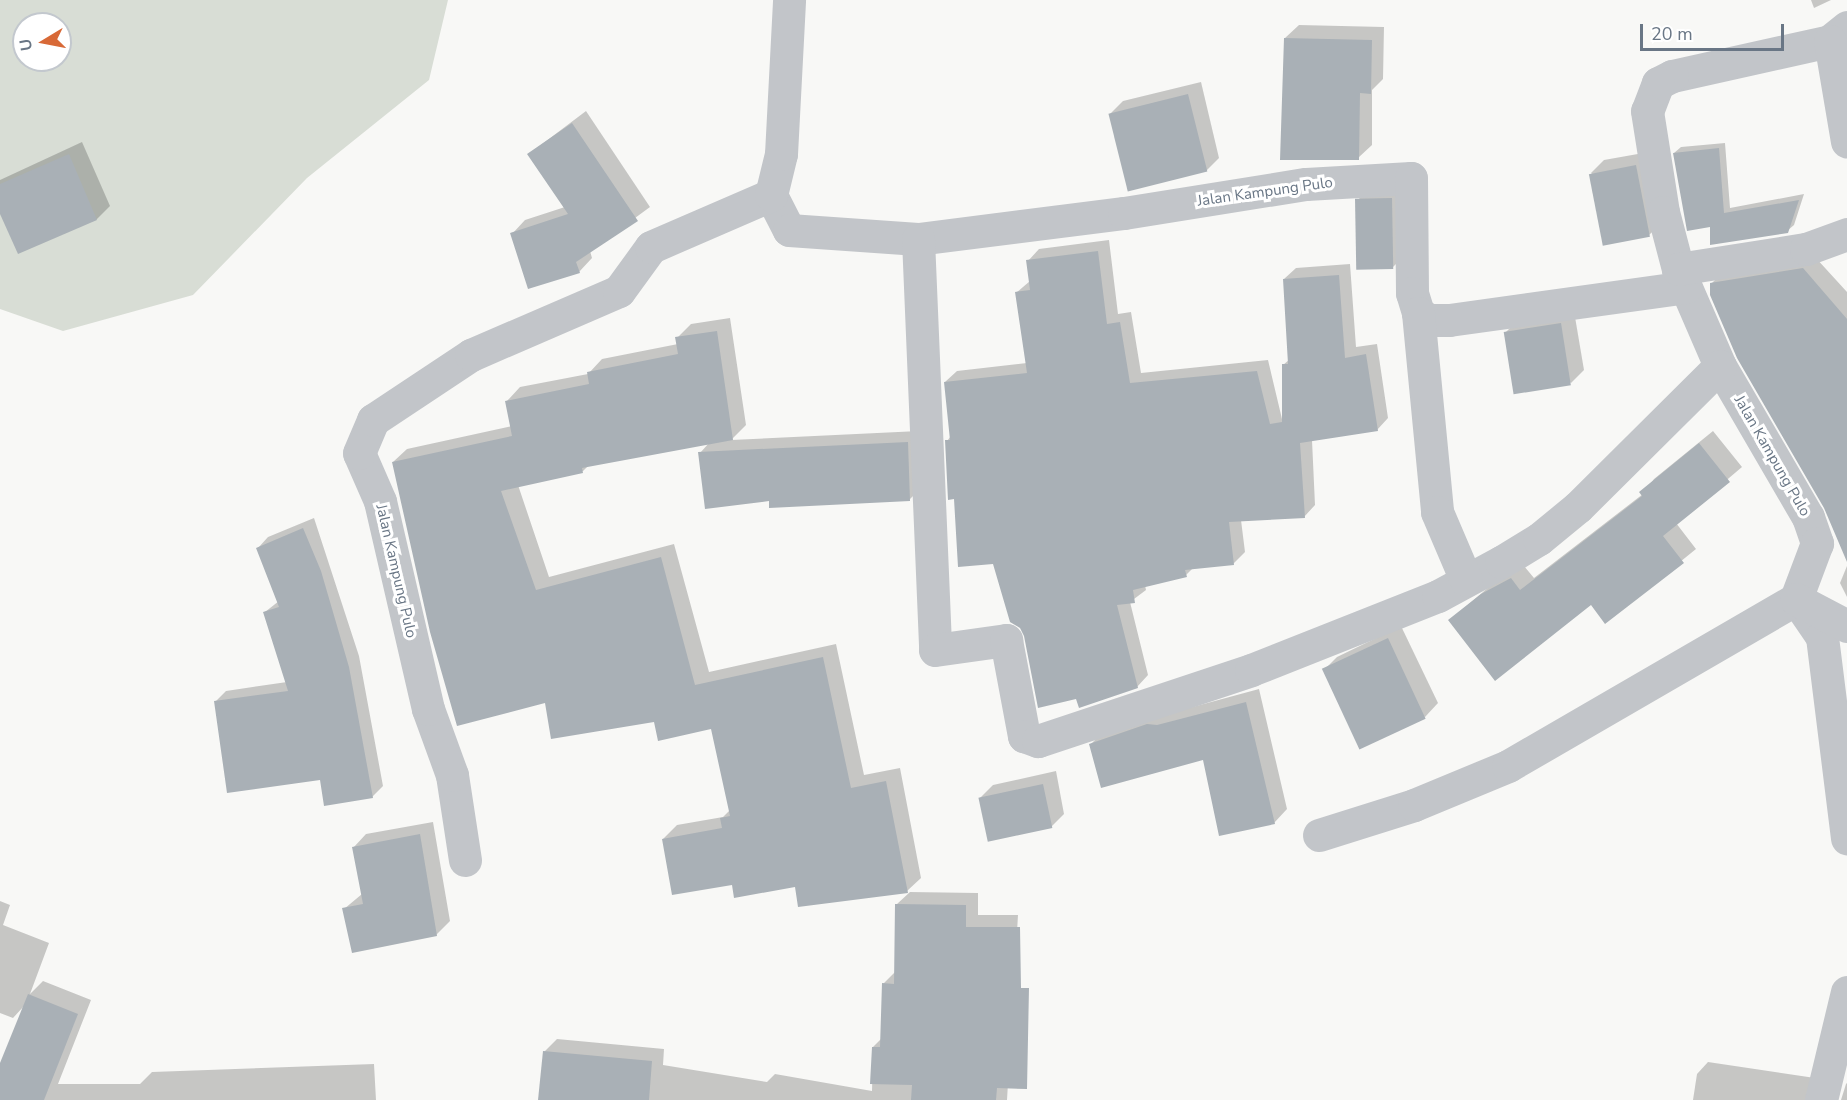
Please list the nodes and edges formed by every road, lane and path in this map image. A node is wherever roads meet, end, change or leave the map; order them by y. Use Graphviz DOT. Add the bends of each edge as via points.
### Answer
graph roads {
  1 [pos="789,0"];
  2 [pos="1838,34"];
  3 [pos="1847,142"];
  4 [pos="771,195"];
  5 [pos="1847,234"];
  6 [pos="918,239"];
  7 [pos="1682,278"];
  8 [pos="1418,313"];
  9 [pos="1720,366"];
  10 [pos="1466,580"];
  11 [pos="1796,599"];
  12 [pos="1847,626"];
  13 [pos="1319,835"];
  14 [pos="1847,838"];
  15 [pos="465,860"];
  16 [pos="1845,1009"];
  17 [pos="1821,1100"];
  1 -- 4 [label="street" via="781,154"];
  2 -- 3 [label="street"];
  2 -- 7 [label="street, Jalan Kampung Pulo" via="1672,75 1658,83 1647,111 1664,212"];
  4 -- 6 [label="street, Jalan Kampung Pulo" via="789,230"];
  4 -- 15 [label="street, Jalan Kampung Pulo" via="651,246 619,291 471,356 373,420 359,453 380,501 428,709 452,775"];
  5 -- 7 [label="street" via="1806,249"];
  6 -- 8 [label="street, Jalan Kampung Pulo" via="1124,213 1306,184 1411,178 1412,293"];
  6 -- 10 [label="street" via="935,650 1006,640 1024,736 1038,741 1251,670 1438,596"];
  7 -- 8 [label="street" via="1449,320 1429,320"];
  7 -- 9 [label="street, Jalan Kampung Pulo"];
  8 -- 10 [label="street" via="1437,512"];
  9 -- 10 [label="street" via="1578,507 1539,539"];
  9 -- 11 [label="street, Jalan Kampung Pulo" via="1808,517 1817,543"];
  11 -- 12 [label="street"];
  11 -- 13 [label="street" via="1508,766 1414,805"];
  11 -- 14 [label="street" via="1822,637"];
  16 -- 17 [label="street"];
}
